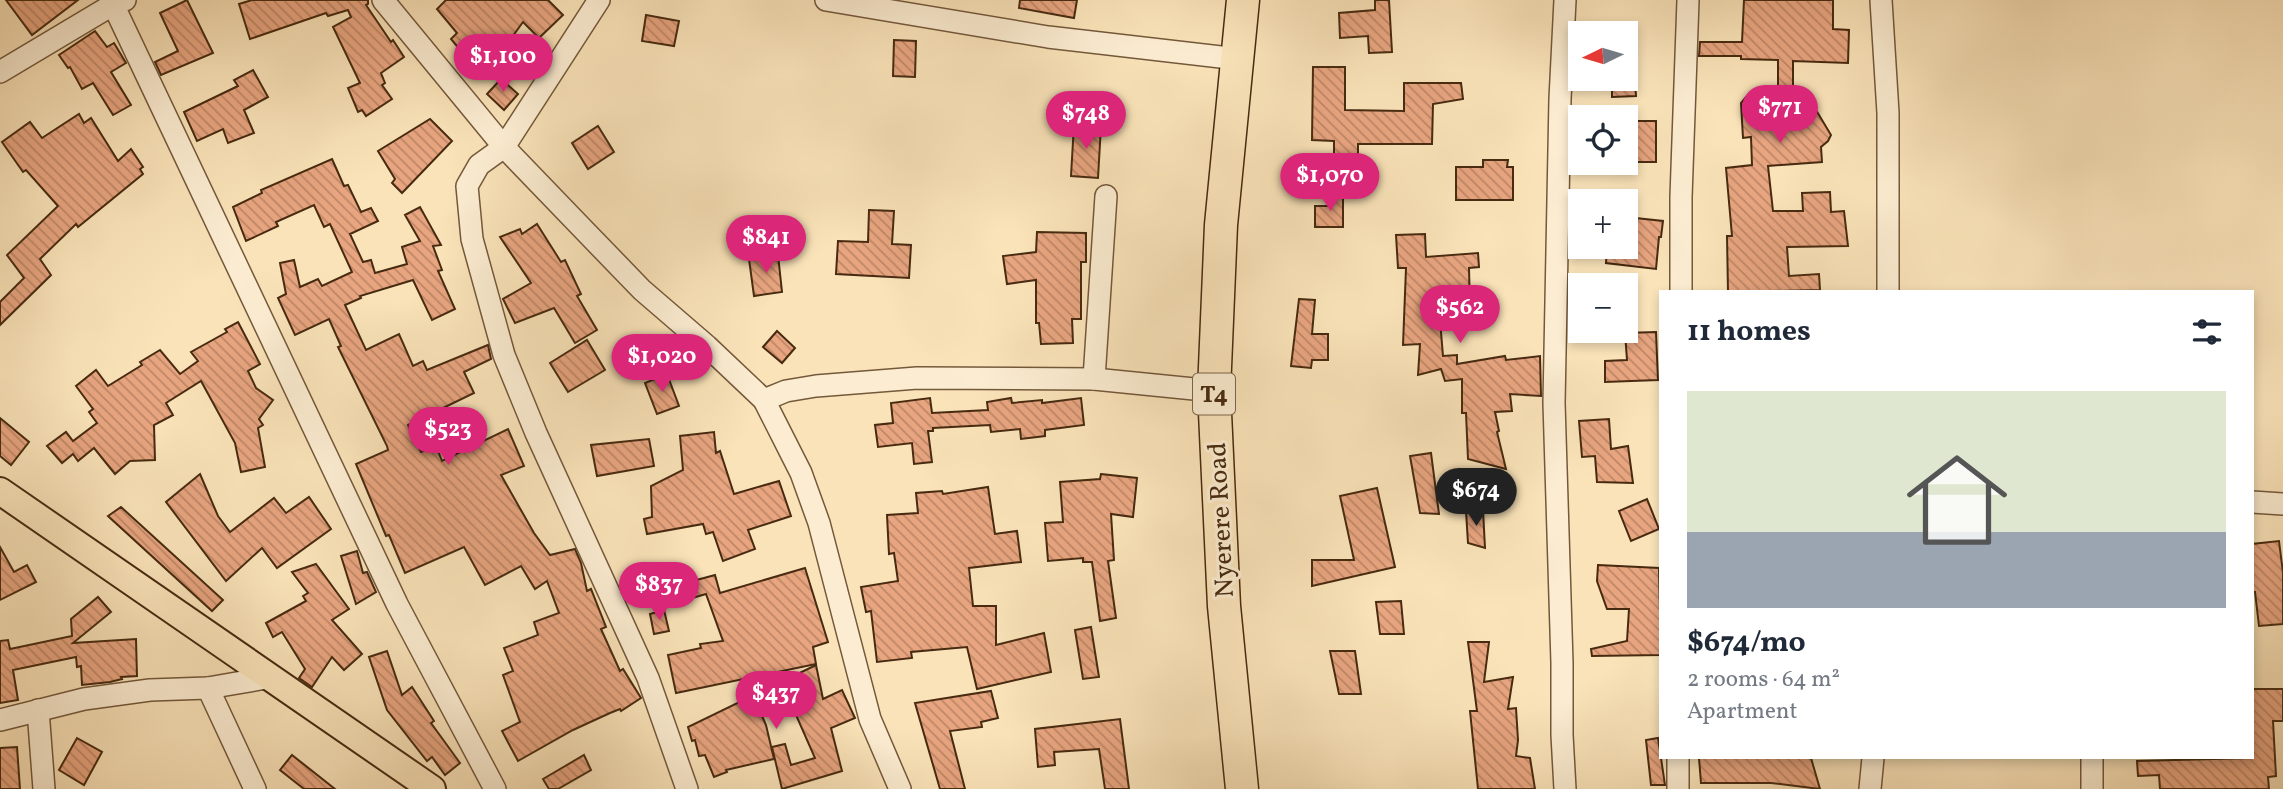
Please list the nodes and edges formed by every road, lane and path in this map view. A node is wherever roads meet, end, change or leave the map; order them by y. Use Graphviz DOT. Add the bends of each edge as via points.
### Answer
graph roads {
  1 [pos="383,0"];
  2 [pos="600,0"];
  3 [pos="1243,0"];
  4 [pos="1565,0"];
  5 [pos="1688,0"];
  6 [pos="1881,0"];
  7 [pos="117,1"];
  8 [pos="840,1"];
  9 [pos="1238,59"];
  10 [pos="0,72"];
  11 [pos="504,147"];
  12 [pos="1106,196"];
  13 [pos="1681,290"];
  14 [pos="1888,290"];
  15 [pos="1094,379"];
  16 [pos="1214,391"];
  17 [pos="764,400"];
  18 [pos="0,491"];
  19 [pos="2254,502"];
  20 [pos="2283,504"];
  21 [pos="272,677"];
  22 [pos="208,688"];
  23 [pos="38,710"];
  24 [pos="0,720"];
  25 [pos="1678,759"];
  26 [pos="1873,759"];
  27 [pos="2092,759"];
  28 [pos="893,788"];
  29 [pos="44,789"];
  30 [pos="255,789"];
  31 [pos="432,789"];
  32 [pos="495,789"];
  33 [pos="687,789"];
  34 [pos="1242,789"];
  35 [pos="1565,789"];
  36 [pos="1678,789"];
  37 [pos="1871,789"];
  38 [pos="2092,789"];
  1 -- 11 [label="street"];
  2 -- 11 [label="street"];
  3 -- 9 [label="highway, Nyerere Road / T4"];
  4 -- 35 [label="street" via="1554,403"];
  5 -- 13 [label="street"];
  6 -- 14 [label="street" via="1888,113"];
  7 -- 10 [label="street"];
  7 -- 32 [label="street" via="397,604"];
  8 -- 9 [label="street" via="1048,37"];
  9 -- 16 [label="highway, Nyerere Road / T4" via="1221,225"];
  11 -- 17 [label="street" via="642,290"];
  11 -- 33 [label="street" via="479,165 467,186 472,239 504,355 648,678"];
  12 -- 15 [label="street"];
  15 -- 16 [label="street"];
  15 -- 17 [label="street" via="917,378 816,386"];
  16 -- 34 [label="highway, Nyerere Road / T4" via="1224,606"];
  17 -- 28 [label="street" via="801,473 819,523 870,719"];
  18 -- 21 [label="main road"];
  19 -- 20 [label="street"];
  21 -- 22 [label="street"];
  21 -- 31 [label="main road"];
  22 -- 23 [label="street" via="131,692"];
  22 -- 30 [label="street"];
  23 -- 24 [label="street"];
  23 -- 29 [label="street"];
  25 -- 36 [label="street"];
  26 -- 37 [label="street"];
  27 -- 38 [label="street"];
}
